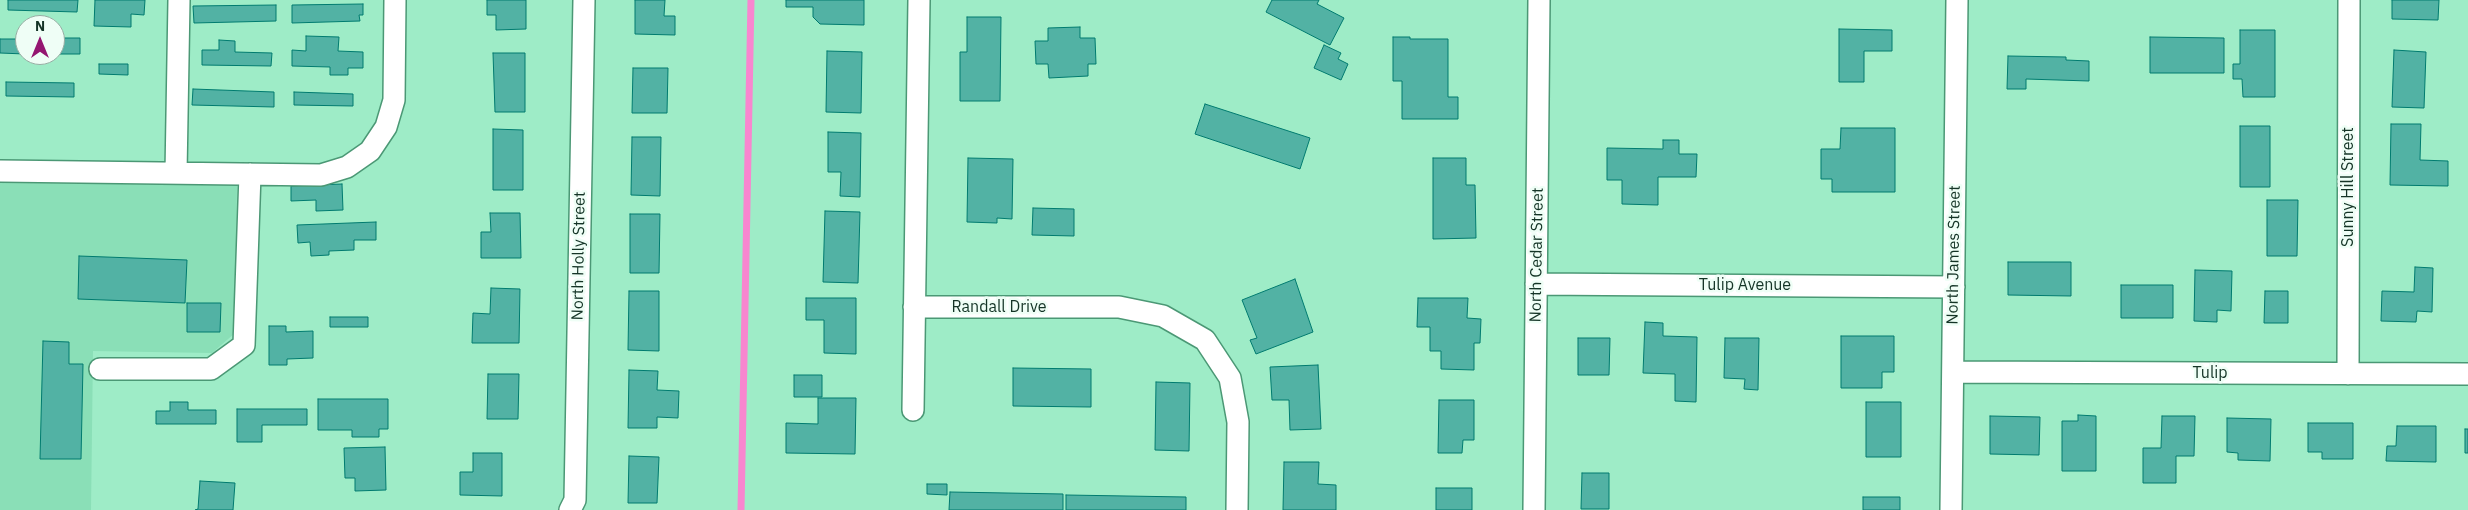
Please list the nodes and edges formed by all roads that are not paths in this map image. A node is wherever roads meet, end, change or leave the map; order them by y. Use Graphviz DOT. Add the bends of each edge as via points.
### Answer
graph roads {
  1 [pos="179,0"];
  2 [pos="395,0"];
  3 [pos="584,0"];
  4 [pos="919,0"];
  5 [pos="1539,0"];
  6 [pos="1957,0"];
  7 [pos="2348,0"];
  8 [pos="0,171"];
  9 [pos="176,173"];
  10 [pos="250,174"];
  11 [pos="1536,284"];
  12 [pos="1954,287"];
  13 [pos="914,307"];
  14 [pos="100,370"];
  15 [pos="1953,372"];
  16 [pos="2348,374"];
  17 [pos="2468,374"];
  18 [pos="913,410"];
  19 [pos="570,510"];
  20 [pos="1237,510"];
  21 [pos="1534,510"];
  22 [pos="1951,510"];
  1 -- 9 [label="street"];
  2 -- 10 [label="street" via="394,100 386,127 370,151 347,167 321,175"];
  3 -- 19 [label="street, North Holly Street" via="575,500"];
  4 -- 13 [label="street"];
  5 -- 11 [label="street, North Cedar Street"];
  6 -- 12 [label="street, North James Street"];
  7 -- 16 [label="street, Sunny Hill Street"];
  8 -- 9 [label="street"];
  9 -- 10 [label="street"];
  10 -- 14 [label="street" via="244,345 212,370"];
  11 -- 12 [label="street, Tulip Avenue"];
  11 -- 21 [label="street, North Cedar Street"];
  12 -- 15 [label="street, North James Street"];
  13 -- 18 [label="street"];
  13 -- 20 [label="street, Randall Drive" via="1119,307 1163,316 1205,340 1230,378 1238,422"];
  15 -- 16 [label="street, Tulip"];
  15 -- 22 [label="street, North James Street"];
  16 -- 17 [label="street, Tulip"];
}
